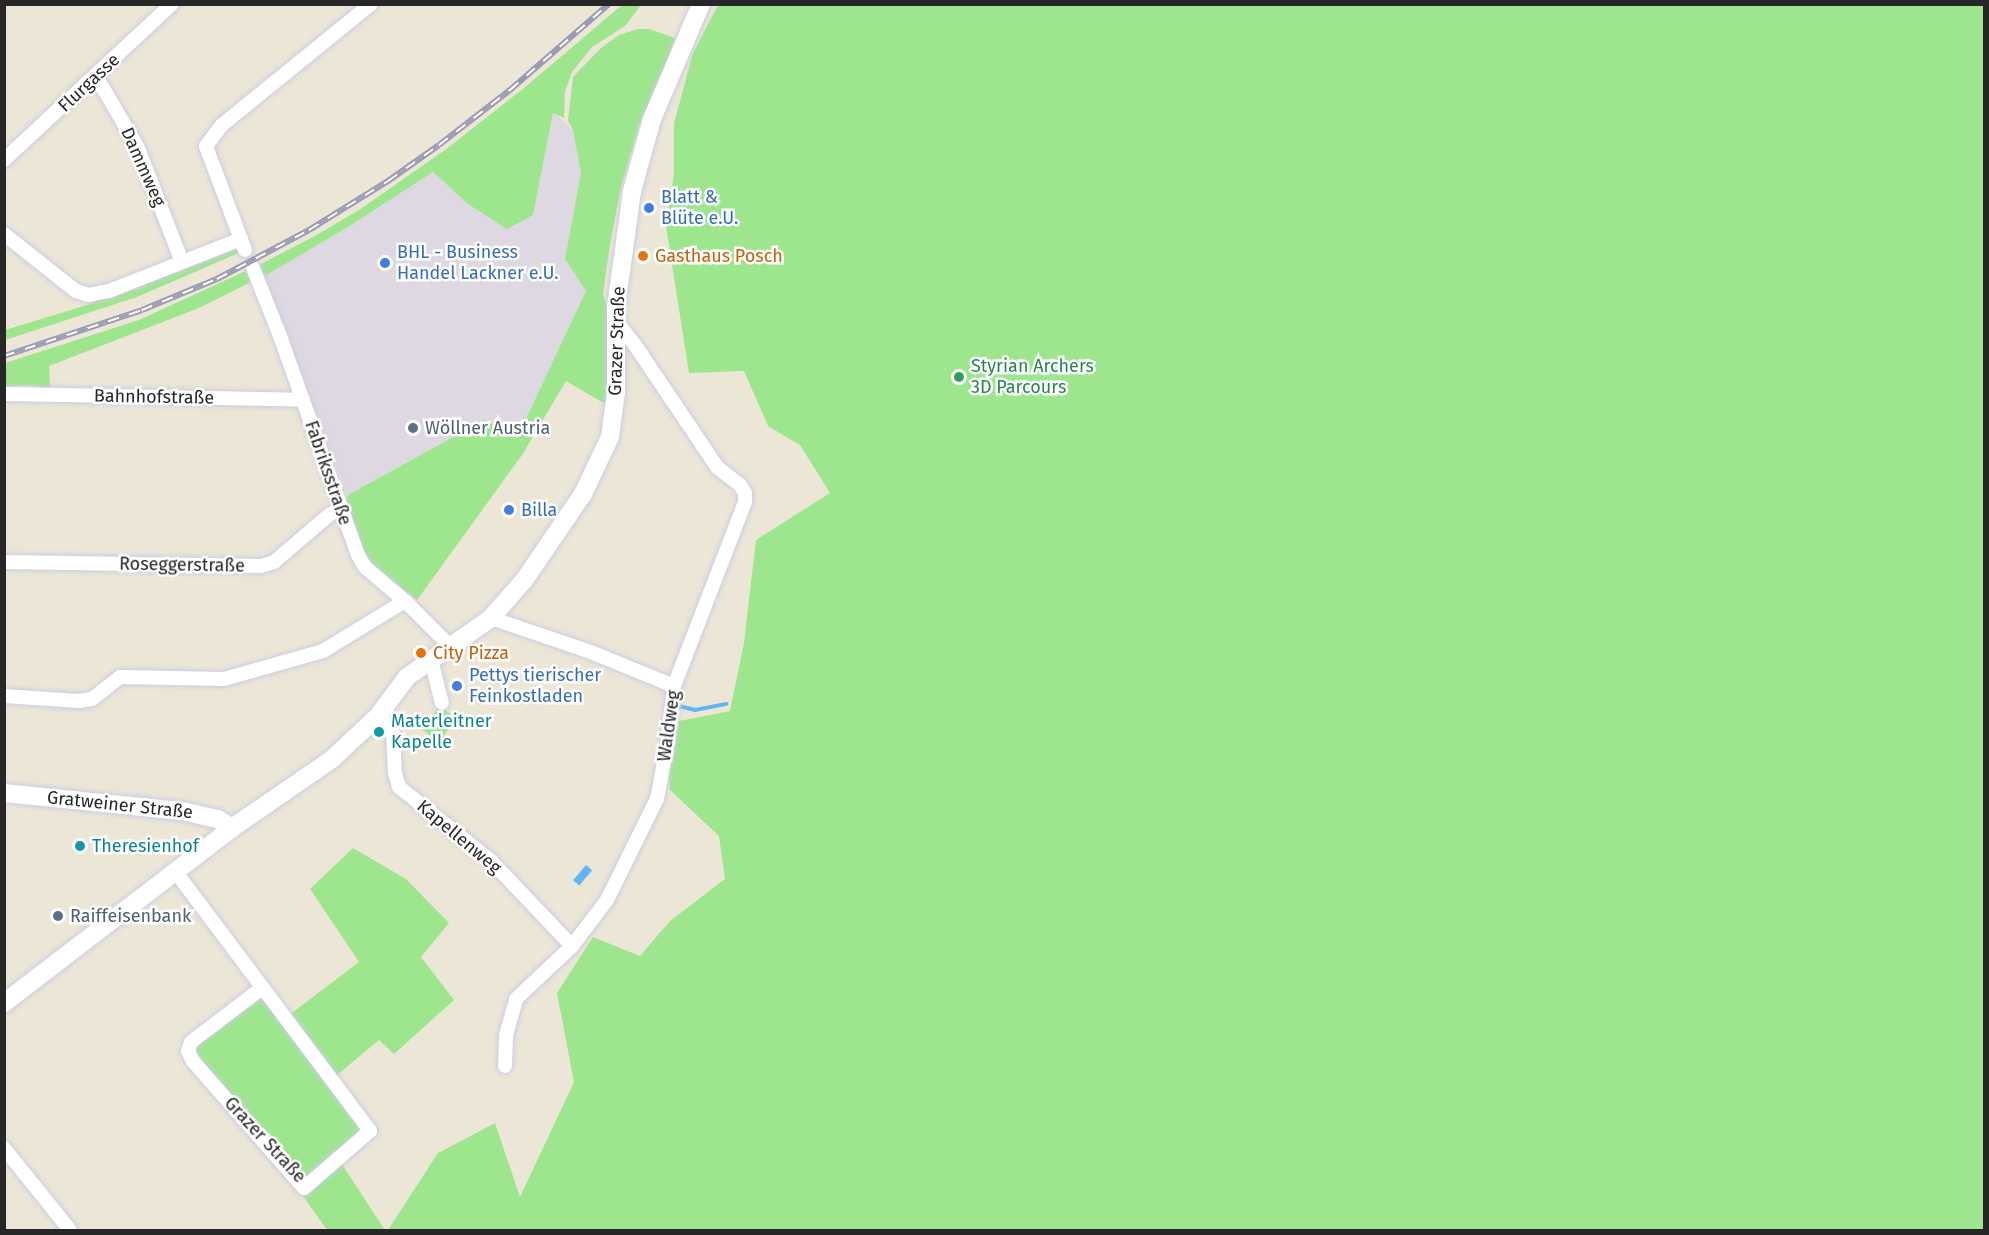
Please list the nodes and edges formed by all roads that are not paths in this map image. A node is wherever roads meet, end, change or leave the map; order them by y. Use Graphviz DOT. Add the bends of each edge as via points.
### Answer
graph roads {
  1 [pos="172,4"];
  2 [pos="371,4"];
  3 [pos="701,4"];
  4 [pos="96,76"];
  5 [pos="4,160"];
  6 [pos="4,234"];
  7 [pos="182,262"];
  8 [pos="253,268"];
  9 [pos="615,324"];
  10 [pos="4,394"];
  11 [pos="303,400"];
  12 [pos="340,509"];
  13 [pos="4,562"];
  14 [pos="405,601"];
  15 [pos="491,618"];
  16 [pos="451,647"];
  17 [pos="431,660"];
  18 [pos="674,686"];
  19 [pos="4,696"];
  20 [pos="442,703"];
  21 [pos="378,716"];
  22 [pos="4,793"];
  23 [pos="232,828"];
  24 [pos="175,871"];
  25 [pos="572,946"];
  26 [pos="262,988"];
  27 [pos="4,1003"];
  28 [pos="505,1066"];
  29 [pos="4,1148"];
  30 [pos="70,1230"];
  1 -- 4 [label="street, Flurgasse"];
  2 -- 7 [label="street" via="222,125 206,146 243,244"];
  3 -- 9 [label="main road, Grazer Straße" via="652,119 632,191"];
  4 -- 5 [label="street, Flurgasse"];
  4 -- 7 [label="street, Dammweg" via="138,148"];
  6 -- 7 [label="street" via="75,291 88,296"];
  8 -- 11 [label="street, Fabriksstraße"];
  9 -- 15 [label="main road, Grazer Straße" via="615,410 602,456 583,494 539,560"];
  9 -- 18 [label="street, Waldweg" via="635,345 710,458 745,493"];
  10 -- 11 [label="street, Bahnhofstraße"];
  11 -- 12 [label="street, Fabriksstraße"];
  12 -- 13 [label="street, Roseggerstraße" via="274,562 261,566"];
  12 -- 14 [label="street, Fabriksstraße" via="365,567"];
  14 -- 16 [label="street, Fabriksstraße"];
  14 -- 19 [label="street" via="323,651 224,679 120,677 92,699 79,701"];
  15 -- 16 [label="main road, Grazer Straße"];
  15 -- 18 [label="street"];
  16 -- 17 [label="main road, Grazer Straße"];
  17 -- 20 [label="street"];
  17 -- 21 [label="main road, Grazer Straße" via="407,677"];
  18 -- 25 [label="street, Waldweg" via="657,799 607,900"];
  21 -- 23 [label="main road, Grazer Straße" via="332,759"];
  21 -- 25 [label="street, Kapellenweg" via="391,727 399,787 491,861"];
  22 -- 23 [label="main road, Gratweiner Straße" via="205,814"];
  23 -- 24 [label="main road, Grazer Straße"];
  24 -- 26 [label="street, Grazer Straße"];
  24 -- 27 [label="main road, Grazer Straße"];
  25 -- 28 [label="street, Waldweg" via="516,999 506,1035"];
  26 -- 26 [label="street, Grazer Straße" via="370,1131 304,1188 188,1051 190,1042"];
  29 -- 30 [label="street"];
}
